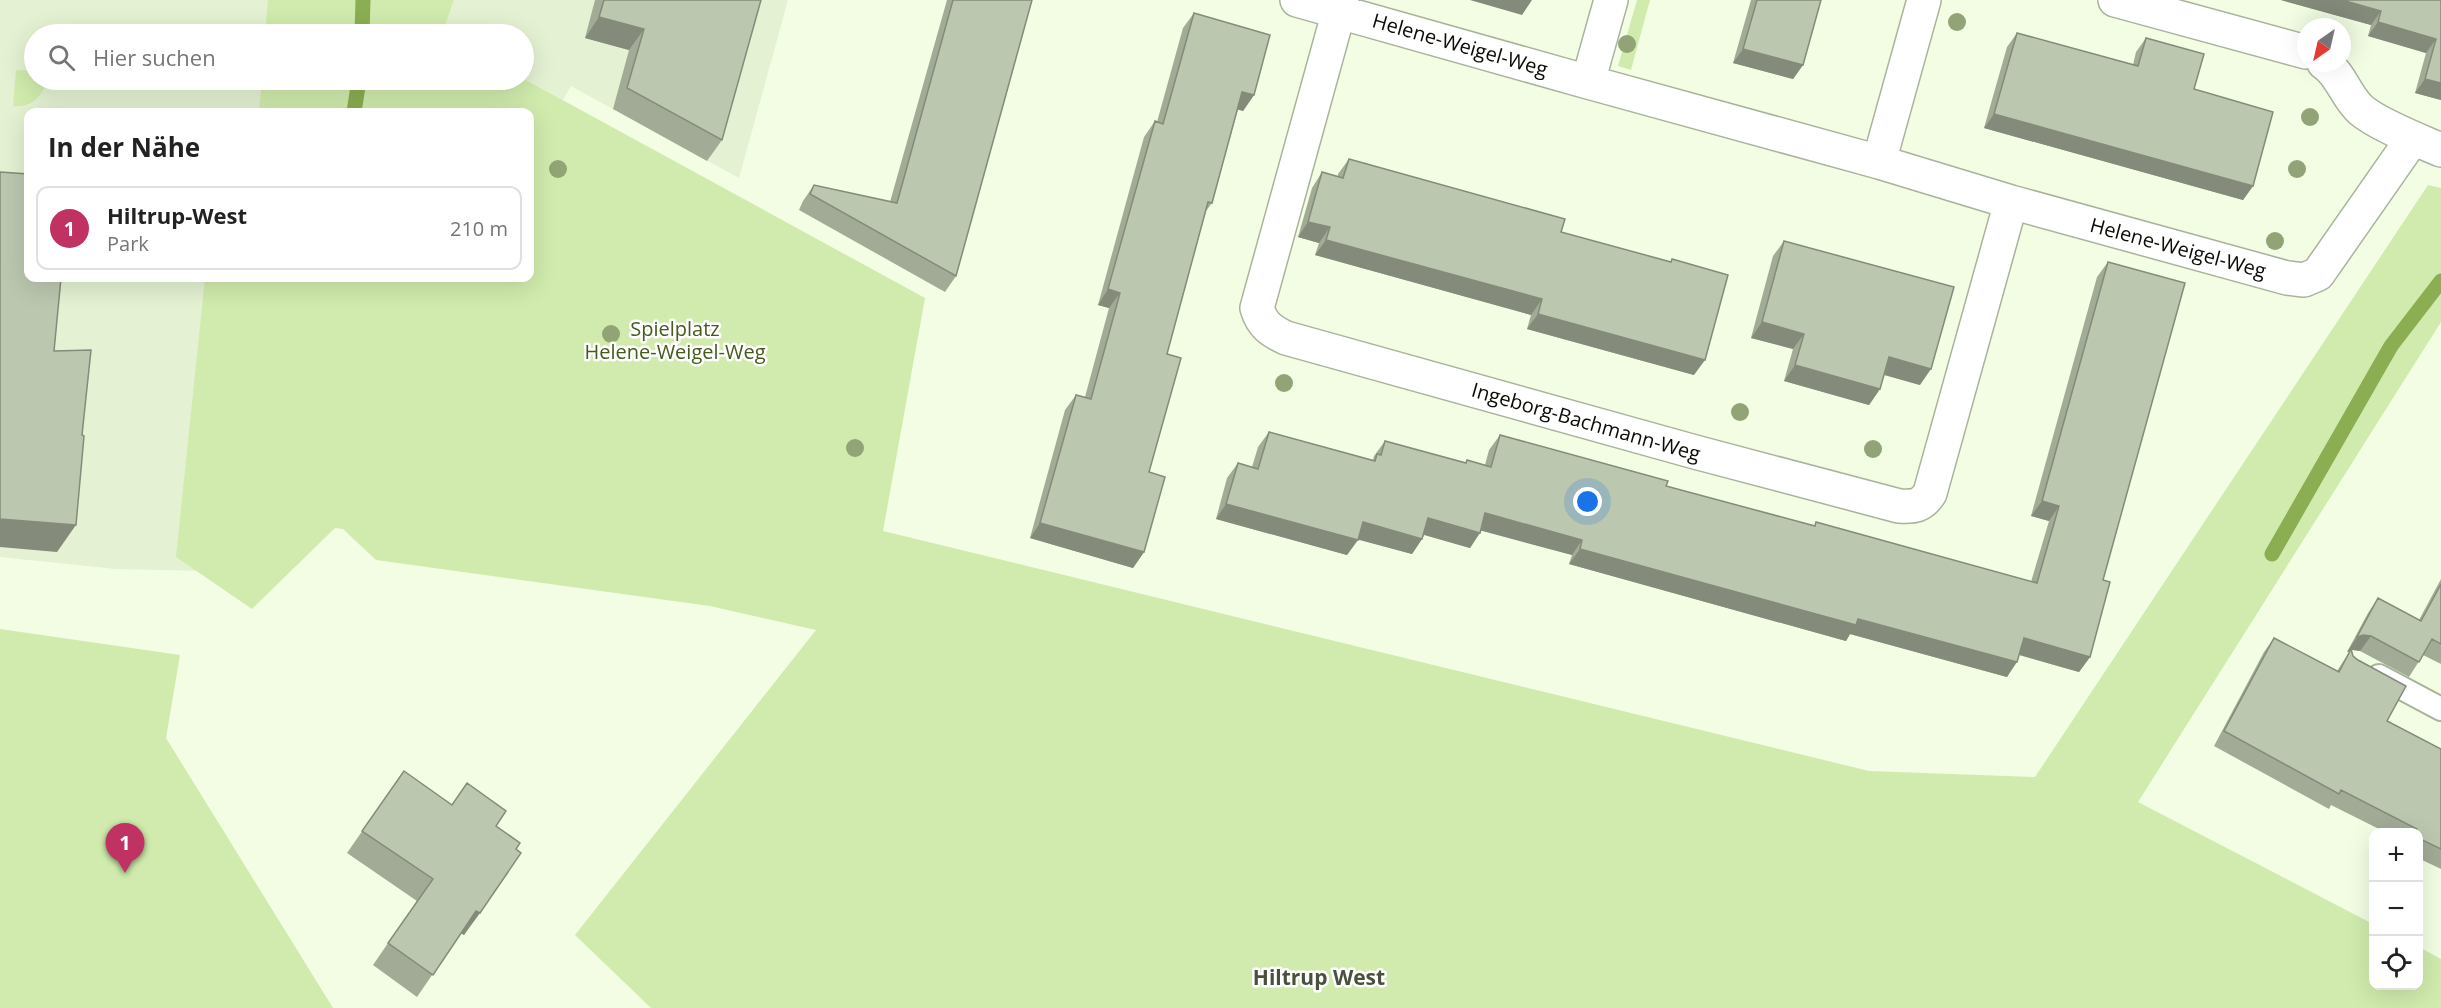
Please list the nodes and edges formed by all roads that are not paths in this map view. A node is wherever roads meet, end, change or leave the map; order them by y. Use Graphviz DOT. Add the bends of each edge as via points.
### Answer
graph roads {
  1 [pos="1297,0"];
  2 [pos="1611,0"];
  3 [pos="1924,0"];
  4 [pos="2115,0"];
  5 [pos="1341,6"];
  6 [pos="2297,50"];
  7 [pos="2334,72"];
  8 [pos="1588,82"];
  9 [pos="2427,144"];
  10 [pos="1879,162"];
  11 [pos="2012,202"];
  12 [pos="2364,668"];
  13 [pos="2441,709"];
  1 -- 5 [label="street, Helene-Weigel-Weg"];
  2 -- 8 [label="street"];
  3 -- 10 [label="street"];
  4 -- 6 [label="street"];
  5 -- 8 [label="street, Helene-Weigel-Weg"];
  5 -- 11 [label="street, Ingeborg-Bachmann-Weg" via="1257,308 1260,320 1286,338 1695,452 1911,507 1923,504 1930,493"];
  7 -- 9 [label="street, Helene-Weigel-Weg" via="2349,98 2363,112"];
  8 -- 10 [label="street, Helene-Weigel-Weg"];
  9 -- 11 [label="street, Helene-Weigel-Weg" via="2318,274 2304,280"];
  10 -- 11 [label="street, Helene-Weigel-Weg"];
  12 -- 13 [label="lane"];
}
